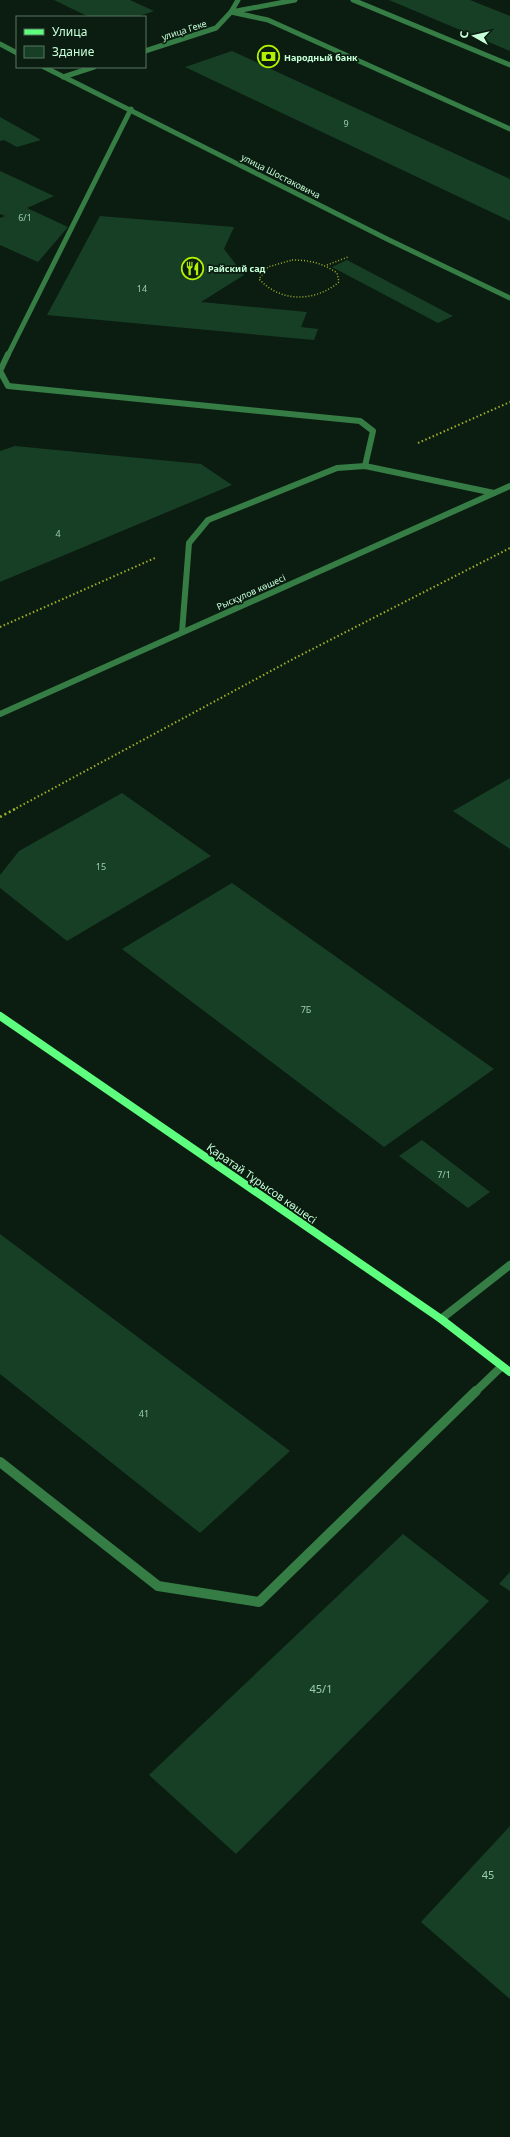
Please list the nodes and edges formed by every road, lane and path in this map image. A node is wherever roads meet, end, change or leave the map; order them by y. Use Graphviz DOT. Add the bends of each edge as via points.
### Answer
graph roads {
  1 [pos="238,0"];
  2 [pos="295,0"];
  3 [pos="353,0"];
  4 [pos="231,12"];
  5 [pos="0,44"];
  6 [pos="146,51"];
  7 [pos="16,52"];
  8 [pos="510,65"];
  9 [pos="46,68"];
  10 [pos="91,68"];
  11 [pos="64,77"];
  12 [pos="131,109"];
  13 [pos="510,129"];
  14 [pos="263,270"];
  15 [pos="510,298"];
  16 [pos="365,466"];
  17 [pos="510,486"];
  18 [pos="494,493"];
  19 [pos="510,548"];
  20 [pos="182,632"];
  21 [pos="0,714"];
  22 [pos="0,817"];
  23 [pos="0,1016"];
  24 [pos="510,1265"];
  25 [pos="441,1319"];
  26 [pos="502,1366"];
  27 [pos="510,1372"];
  28 [pos="0,1462"];
  1 -- 4 [label="street, улица Геке"];
  2 -- 4 [label="street"];
  3 -- 8 [label="street"];
  4 -- 6 [label="street, улица Геке" via="216,28"];
  4 -- 13 [label="street" via="268,20"];
  5 -- 7 [label="street"];
  9 -- 11 [label="street, улица Шостаковича"];
  10 -- 11 [label="street"];
  11 -- 12 [label="street, улица Шостаковича"];
  12 -- 15 [label="street, улица Шостаковича" via="389,240"];
  12 -- 16 [label="street" via="0,371 8,386 360,421 372,431"];
  14 -- 14 [label="path" via="259,279 265,288 284,295 316,296 331,290 339,282 337,273 327,265 311,260 280,262"];
  16 -- 18 [label="street"];
  16 -- 20 [label="street" via="337,468 208,520 189,544"];
  17 -- 18 [label="street, Рысқұлов көшесі"];
  18 -- 20 [label="street, Рысқұлов көшесі"];
  19 -- 22 [label="path" via="295,658"];
  20 -- 21 [label="street, Рысқұлов көшесі"];
  23 -- 25 [label="main road, Қаратай Тұрысов көшесі"];
  24 -- 25 [label="street"];
  25 -- 26 [label="main road, Қаратай Тұрысов көшесі"];
  26 -- 27 [label="main road, Қаратай Тұрысов көшесі"];
  26 -- 28 [label="street" via="259,1602 158,1586"];
}
